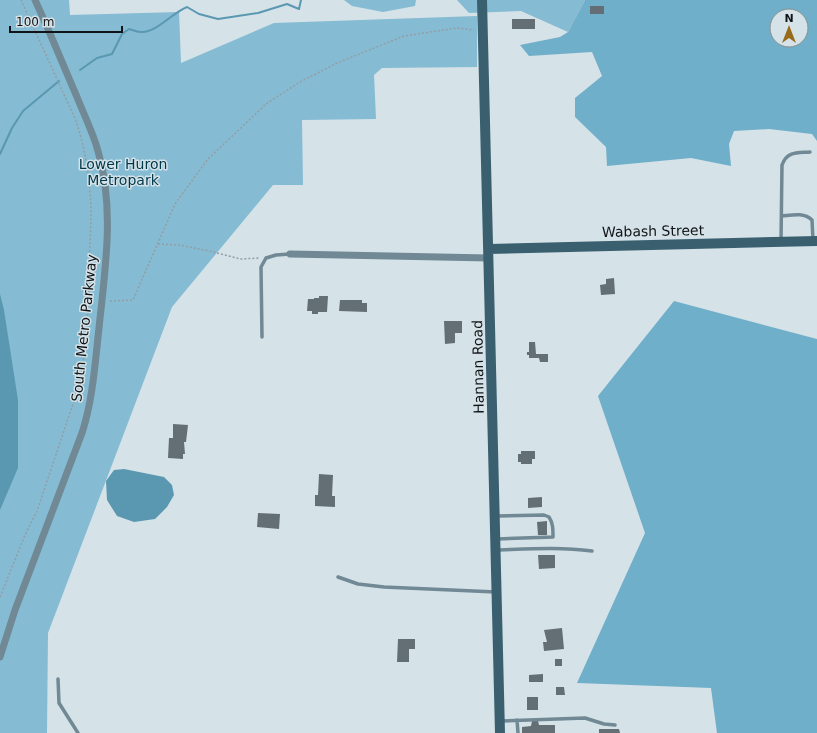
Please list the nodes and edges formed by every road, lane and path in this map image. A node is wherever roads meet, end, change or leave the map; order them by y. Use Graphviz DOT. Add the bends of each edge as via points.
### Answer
graph roads {
  1 [pos="20,0"];
  2 [pos="34,0"];
  3 [pos="482,0"];
  4 [pos="483,30"];
  5 [pos="810,152"];
  6 [pos="782,216"];
  7 [pos="815,241"];
  8 [pos="781,242"];
  9 [pos="157,244"];
  10 [pos="489,253"];
  11 [pos="290,254"];
  12 [pos="266,258"];
  13 [pos="88,300"];
  14 [pos="102,300"];
  15 [pos="262,337"];
  16 [pos="496,516"];
  17 [pos="496,539"];
  18 [pos="496,550"];
  19 [pos="592,551"];
  20 [pos="338,577"];
  21 [pos="497,592"];
  22 [pos="0,597"];
  23 [pos="0,657"];
  24 [pos="58,679"];
  25 [pos="517,720"];
  26 [pos="500,721"];
  27 [pos="615,725"];
  28 [pos="78,733"];
  29 [pos="500,733"];
  30 [pos="518,733"];
  1 -- 13 [label="path" via="80,131 91,208"];
  2 -- 14 [label="street, South Metro Parkway" via="98,150 105,180 108,209"];
  3 -- 4 [label="street, Hannan Road"];
  4 -- 9 [label="path" via="457,28 404,36 337,63 300,82 266,104 208,159 175,204"];
  4 -- 10 [label="street, Hannan Road"];
  5 -- 6 [label="lane" via="784,157"];
  6 -- 7 [label="lane" via="808,216 812,220"];
  6 -- 8 [label="lane"];
  7 -- 8 [label="street, Wabash Street"];
  8 -- 10 [label="street, Wabash Street"];
  9 -- 12 [label="path" via="178,245 240,259"];
  9 -- 14 [label="path" via="133,300"];
  10 -- 11 [label="street, Wabash Street"];
  10 -- 16 [label="street, Hannan Road"];
  11 -- 12 [label="lane"];
  12 -- 15 [label="lane" via="261,267"];
  13 -- 14 [label="path"];
  13 -- 22 [label="path" via="83,367 79,386 37,511 24,535"];
  14 -- 23 [label="street, South Metro Parkway" via="86,420"];
  16 -- 17 [label="street, Hannan Road"];
  16 -- 17 [label="lane" via="544,515 552,521 553,530 553,537"];
  17 -- 18 [label="street, Hannan Road"];
  18 -- 19 [label="lane" via="556,548"];
  18 -- 21 [label="street, Hannan Road"];
  20 -- 21 [label="lane" via="358,584"];
  21 -- 26 [label="street, Hannan Road"];
  24 -- 28 [label="lane" via="59,703"];
  25 -- 26 [label="lane"];
  25 -- 27 [label="lane" via="585,718"];
  25 -- 30 [label="lane"];
  26 -- 29 [label="street, Hannan Road"];
}
